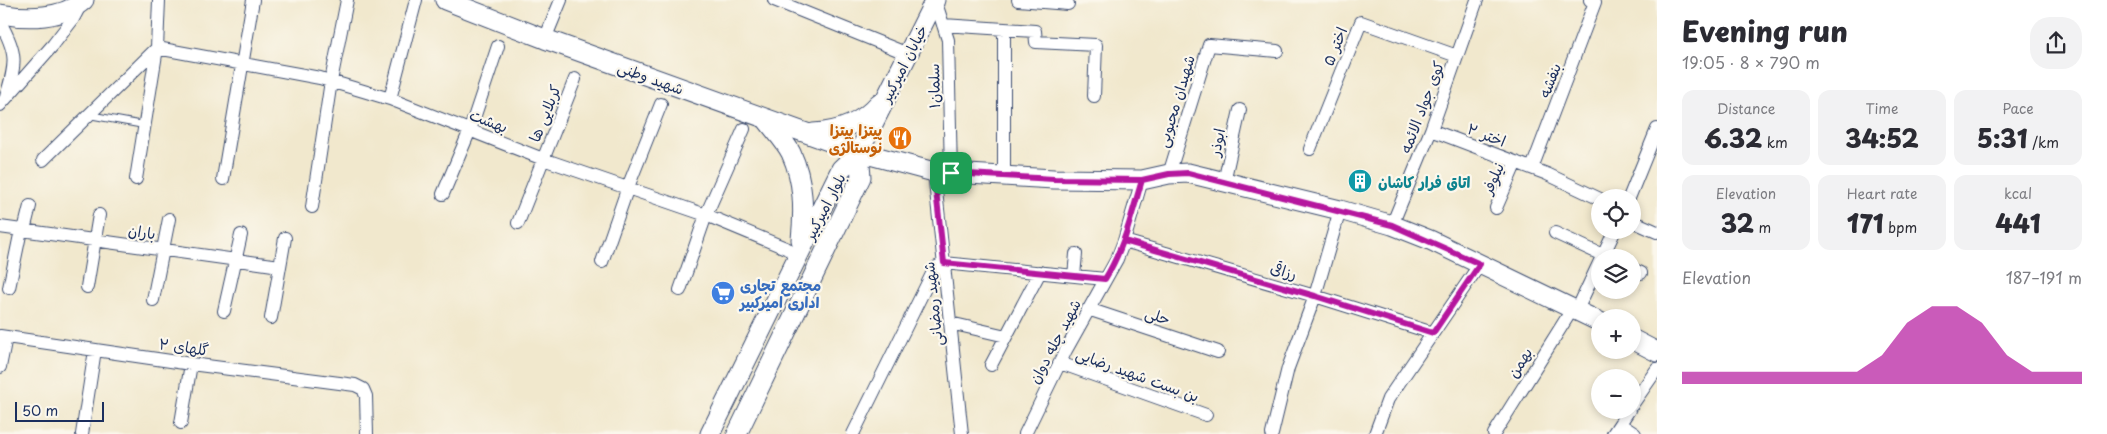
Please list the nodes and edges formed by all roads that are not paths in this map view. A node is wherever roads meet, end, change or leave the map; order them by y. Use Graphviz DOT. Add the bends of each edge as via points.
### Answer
graph roads {
  1 [pos="159,0"];
  2 [pos="253,0"];
  3 [pos="347,0"];
  4 [pos="416,0"];
  5 [pos="445,0"];
  6 [pos="561,0"];
  7 [pos="774,0"];
  8 [pos="935,0"];
  9 [pos="1018,0"];
  10 [pos="1477,0"];
  11 [pos="84,1"];
  12 [pos="1593,1"];
  13 [pos="1068,4"];
  14 [pos="0,14"];
  15 [pos="0,22"];
  16 [pos="943,25"];
  17 [pos="1004,30"];
  18 [pos="545,39"];
  19 [pos="498,46"];
  20 [pos="157,48"];
  21 [pos="1277,51"];
  22 [pos="908,54"];
  23 [pos="1457,56"];
  24 [pos="242,64"];
  25 [pos="575,79"];
  26 [pos="331,81"];
  27 [pos="889,91"];
  28 [pos="1094,96"];
  29 [pos="390,99"];
  30 [pos="2,103"];
  31 [pos="662,104"];
  32 [pos="1240,110"];
  33 [pos="89,115"];
  34 [pos="766,119"];
  35 [pos="144,126"];
  36 [pos="744,129"];
  37 [pos="1657,129"];
  38 [pos="470,130"];
  39 [pos="1431,130"];
  40 [pos="806,134"];
  41 [pos="1310,149"];
  42 [pos="859,152"];
  43 [pos="543,159"];
  44 [pos="44,160"];
  45 [pos="1516,162"];
  46 [pos="910,166"];
  47 [pos="1532,168"];
  48 [pos="943,172"];
  49 [pos="1169,174"];
  50 [pos="1004,175"];
  51 [pos="136,179"];
  52 [pos="223,179"];
  53 [pos="1142,180"];
  54 [pos="1224,182"];
  55 [pos="628,187"];
  56 [pos="1633,189"];
  57 [pos="443,194"];
  58 [pos="1591,195"];
  59 [pos="30,206"];
  60 [pos="312,207"];
  61 [pos="1496,208"];
  62 [pos="1340,210"];
  63 [pos="99,215"];
  64 [pos="706,215"];
  65 [pos="169,219"];
  66 [pos="840,221"];
  67 [pos="518,222"];
  68 [pos="1392,225"];
  69 [pos="1641,225"];
  70 [pos="0,227"];
  71 [pos="23,230"];
  72 [pos="1657,232"];
  73 [pos="1555,233"];
  74 [pos="241,235"];
  75 [pos="285,238"];
  76 [pos="93,240"];
  77 [pos="1124,241"];
  78 [pos="162,250"];
  79 [pos="1591,251"];
  80 [pos="800,254"];
  81 [pos="1076,254"];
  82 [pos="235,260"];
  83 [pos="602,262"];
  84 [pos="944,263"];
  85 [pos="1480,264"];
  86 [pos="280,266"];
  87 [pos="1040,272"];
  88 [pos="1074,276"];
  89 [pos="1105,279"];
  90 [pos="1591,281"];
  91 [pos="86,287"];
  92 [pos="10,288"];
  93 [pos="680,290"];
  94 [pos="1315,296"];
  95 [pos="153,300"];
  96 [pos="1575,309"];
  97 [pos="224,310"];
  98 [pos="1088,310"];
  99 [pos="1591,317"];
  100 [pos="271,318"];
  101 [pos="950,323"];
  102 [pos="1433,333"];
  103 [pos="3,336"];
  104 [pos="1006,336"];
  105 [pos="1641,344"];
  106 [pos="95,350"];
  107 [pos="1218,352"];
  108 [pos="1657,352"];
  109 [pos="1060,363"];
  110 [pos="191,364"];
  111 [pos="991,365"];
  112 [pos="0,367"];
  113 [pos="1657,369"];
  114 [pos="1641,392"];
  115 [pos="1206,415"];
  116 [pos="181,423"];
  117 [pos="1616,429"];
  118 [pos="82,434"];
  119 [pos="367,434"];
  120 [pos="710,434"];
  121 [pos="737,434"];
  122 [pos="853,434"];
  123 [pos="962,434"];
  124 [pos="1025,434"];
  125 [pos="1272,434"];
  126 [pos="1375,434"];
  127 [pos="1494,434"];
  128 [pos="1635,434"];
  1 -- 20 [label="street"];
  2 -- 24 [label="street"];
  3 -- 26 [label="street"];
  4 -- 29 [label="street"];
  5 -- 18 [label="main road, شهید وطنی"];
  6 -- 18 [label="street"];
  7 -- 22 [label="street"];
  8 -- 16 [label="street, سلمان۱"];
  8 -- 22 [label="main road, خیابان امیرکبیر"];
  9 -- 13 [label="street"];
  10 -- 23 [label="street, کوی جواد الائمه"];
  11 -- 14 [label="main road" via="54,14"];
  11 -- 30 [label="street" via="74,19"];
  12 -- 47 [label="street, بنفشه"];
  15 -- 30 [label="street" via="14,57 11,79"];
  16 -- 17 [label="street"];
  16 -- 48 [label="street, سلمان۱" via="948,40"];
  17 -- 28 [label="street" via="1035,31 1036,42 1096,45"];
  17 -- 50 [label="street"];
  18 -- 34 [label="main road, شهید وطنی"];
  19 -- 38 [label="street"];
  20 -- 24 [label="street, بهشت"];
  20 -- 33 [label="street"];
  20 -- 35 [label="street"];
  21 -- 49 [label="street, شهیدان محبوبی" via="1209,45"];
  22 -- 27 [label="main road, خیابان امیرکبیر"];
  23 -- 39 [label="street, کوی جواد الائمه"];
  23 -- 41 [label="street, اختر ۵" via="1361,22"];
  24 -- 26 [label="street, بهشت"];
  24 -- 52 [label="street"];
  25 -- 43 [label="street, کربلایی ها"];
  26 -- 29 [label="street, بهشت"];
  26 -- 60 [label="street"];
  27 -- 40 [label="main road" via="876,107 852,125 832,132"];
  27 -- 42 [label="main road, خیابان امیرکبیر"];
  29 -- 38 [label="street, بهشت"];
  31 -- 55 [label="street"];
  32 -- 54 [label="street, ابوذر"];
  33 -- 35 [label="lane"];
  33 -- 44 [label="street"];
  34 -- 40 [label="main road, شهید وطنی"];
  34 -- 80 [label="main road" via="791,152 799,178 804,209"];
  35 -- 51 [label="street"];
  36 -- 64 [label="street"];
  37 -- 56 [label="street"];
  38 -- 43 [label="street, بهشت"];
  38 -- 57 [label="street"];
  39 -- 45 [label="street, اختر ۲"];
  39 -- 68 [label="street, کوی جواد الائمه"];
  40 -- 42 [label="main road, شهید وطنی"];
  42 -- 46 [label="main road, شهید وطنی"];
  42 -- 66 [label="main road, بلوار امیرکبیر" via="860,178"];
  42 -- 80 [label="main road, بلوار امیرکبیر" via="841,170"];
  43 -- 55 [label="street, بهشت"];
  43 -- 67 [label="street, کربلایی ها"];
  45 -- 47 [label="street, اختر ۲"];
  45 -- 61 [label="street, نیلوفر"];
  46 -- 48 [label="main road, شهید وطنی"];
  46 -- 66 [label="main road" via="875,172 856,210"];
  47 -- 58 [label="street, اختر ۲"];
  48 -- 50 [label="main road, شهید وطنی"];
  48 -- 84 [label="street, شهید رمضانی"];
  49 -- 53 [label="main road, شهید وطنی"];
  49 -- 54 [label="main road, شهید وطنی" via="1188,173"];
  50 -- 53 [label="main road, شهید وطنی"];
  53 -- 77 [label="street, شهید چله دوان"];
  54 -- 62 [label="main road, شهید وطنی"];
  55 -- 64 [label="street, بهشت"];
  55 -- 83 [label="street"];
  59 -- 71 [label="street"];
  62 -- 68 [label="main road, شهید وطنی"];
  62 -- 94 [label="street"];
  63 -- 76 [label="street"];
  64 -- 80 [label="street, بهشت"];
  64 -- 93 [label="street"];
  65 -- 78 [label="street"];
  66 -- 121 [label="main road, بلوار امیرکبیر"];
  68 -- 85 [label="main road, شهید وطنی"];
  69 -- 72 [label="street"];
  70 -- 71 [label="street, باران"];
  71 -- 76 [label="street, باران"];
  71 -- 92 [label="street"];
  73 -- 79 [label="street"];
  74 -- 82 [label="street"];
  75 -- 86 [label="street"];
  76 -- 78 [label="street, باران"];
  76 -- 91 [label="street"];
  77 -- 89 [label="street, شهید چله دوان"];
  77 -- 94 [label="street, رزاقی"];
  78 -- 82 [label="street, باران"];
  78 -- 95 [label="street"];
  80 -- 120 [label="main road, بلوار امیرکبیر"];
  81 -- 88 [label="street"];
  82 -- 86 [label="street, باران"];
  82 -- 97 [label="street"];
  84 -- 87 [label="street"];
  84 -- 101 [label="street, شهید رمضانی"];
  84 -- 122 [label="street" via="932,272"];
  85 -- 96 [label="main road, شهید وطنی"];
  85 -- 102 [label="street"];
  86 -- 100 [label="street"];
  87 -- 88 [label="street"];
  87 -- 104 [label="street"];
  88 -- 89 [label="street"];
  89 -- 98 [label="street, شهید چله دوان"];
  90 -- 96 [label="street, بهمن"];
  94 -- 102 [label="street, رزاقی"];
  94 -- 125 [label="street" via="1288,368"];
  96 -- 99 [label="main road, شهید وطنی"];
  96 -- 127 [label="street, بهمن"];
  98 -- 107 [label="street, حلی"];
  98 -- 109 [label="street, شهید چله دوان"];
  101 -- 104 [label="street"];
  101 -- 123 [label="street, شهید رمضانی"];
  102 -- 126 [label="street" via="1388,399"];
  103 -- 106 [label="street, گلهای ۲"];
  103 -- 112 [label="street"];
  104 -- 111 [label="street"];
  105 -- 108 [label="main road"];
  106 -- 110 [label="street, گلهای ۲"];
  106 -- 118 [label="street"];
  109 -- 115 [label="street, بن بست شهید رضایی"];
  109 -- 124 [label="street, شهید چله دوان"];
  110 -- 116 [label="street"];
  110 -- 119 [label="street, گلهای ۲" via="355,385 363,389 366,396"];
  113 -- 114 [label="street"];
  117 -- 128 [label="street"];
}
